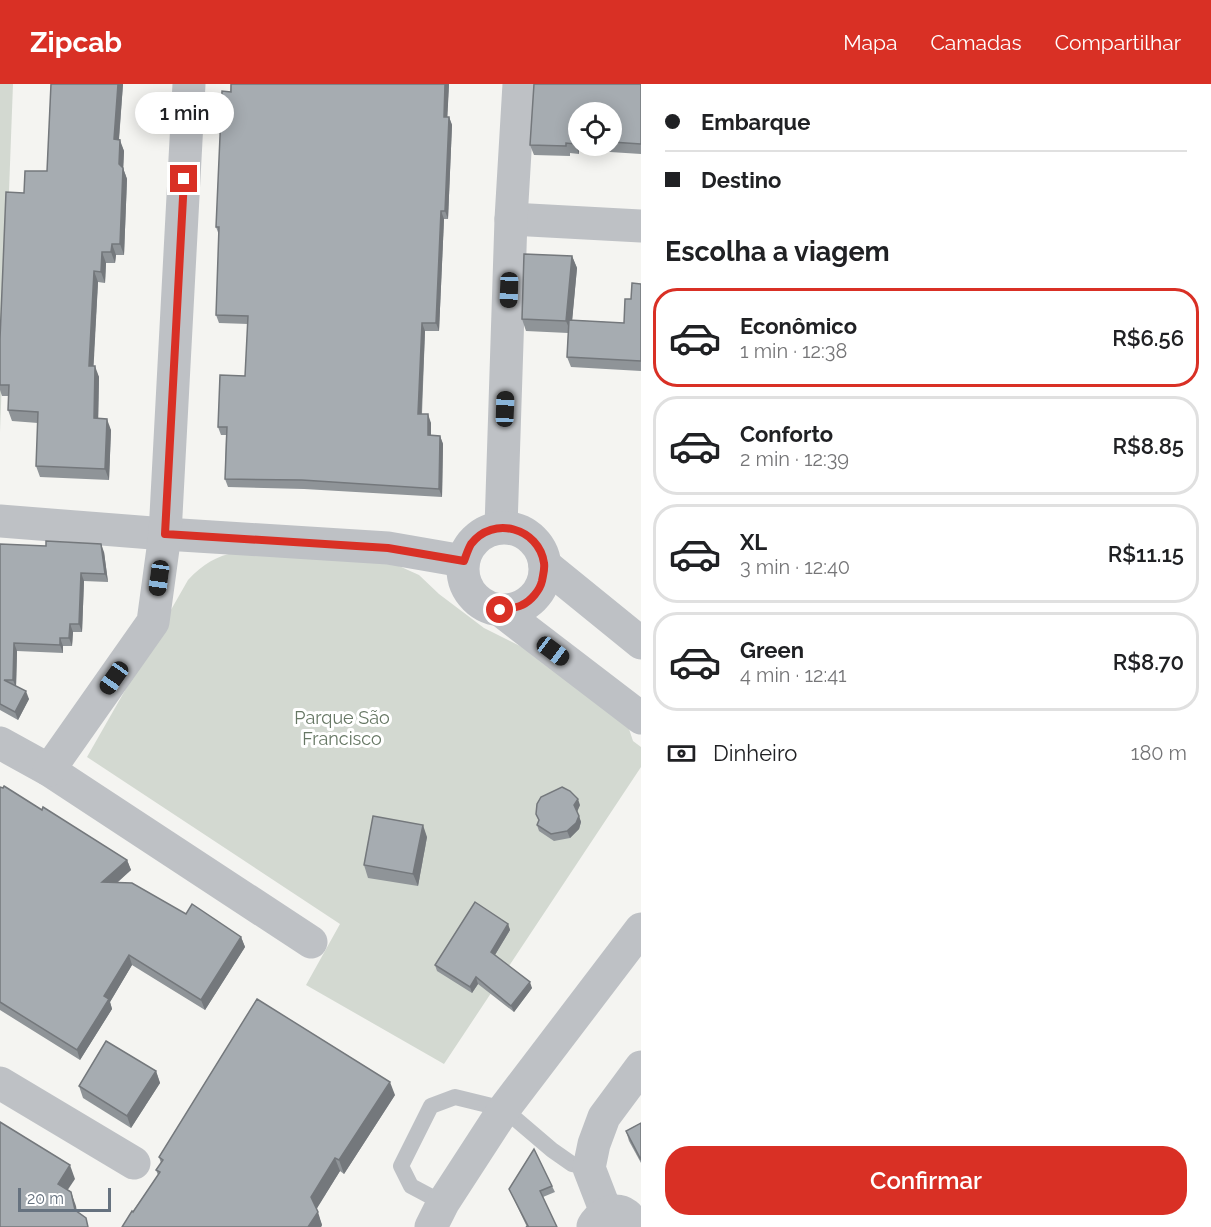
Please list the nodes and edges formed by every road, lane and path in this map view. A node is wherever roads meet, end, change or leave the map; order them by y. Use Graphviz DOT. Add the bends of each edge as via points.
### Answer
graph roads {
  1 [pos="189,84"];
  2 [pos="519,84"];
  3 [pos="512,219"];
  4 [pos="641,226"];
  5 [pos="0,521"];
  6 [pos="501,527"];
  7 [pos="165,534"];
  8 [pos="464,561"];
  9 [pos="545,565"];
  10 [pos="500,610"];
  11 [pos="641,643"];
  12 [pos="641,718"];
  13 [pos="0,743"];
  14 [pos="49,770"];
  15 [pos="641,929"];
  16 [pos="311,942"];
  17 [pos="641,1067"];
  18 [pos="0,1083"];
  19 [pos="504,1109"];
  20 [pos="134,1164"];
  21 [pos="589,1168"];
  22 [pos="437,1215"];
  23 [pos="600,1222"];
  1 -- 7 [label="street"];
  2 -- 3 [label="street"];
  3 -- 4 [label="street"];
  3 -- 6 [label="street"];
  5 -- 7 [label="street"];
  6 -- 8 [label="street" via="484,533 471,545"];
  6 -- 9 [label="street" via="517,529 531,537 541,550"];
  7 -- 8 [label="street" via="388,548"];
  7 -- 14 [label="street" via="153,622"];
  8 -- 10 [label="street" via="464,579 472,594 484,605"];
  9 -- 10 [label="street" via="540,589 523,605"];
  9 -- 11 [label="street"];
  10 -- 12 [label="street"];
  13 -- 14 [label="street"];
  14 -- 16 [label="street"];
  15 -- 19 [label="street"];
  17 -- 21 [label="street" via="604,1117"];
  18 -- 20 [label="street"];
  19 -- 21 [label="lane" via="572,1164"];
  19 -- 22 [label="street"];
  19 -- 22 [label="lane" via="454,1097 430,1106 401,1166 411,1186"];
  21 -- 23 [label="street"];
}
